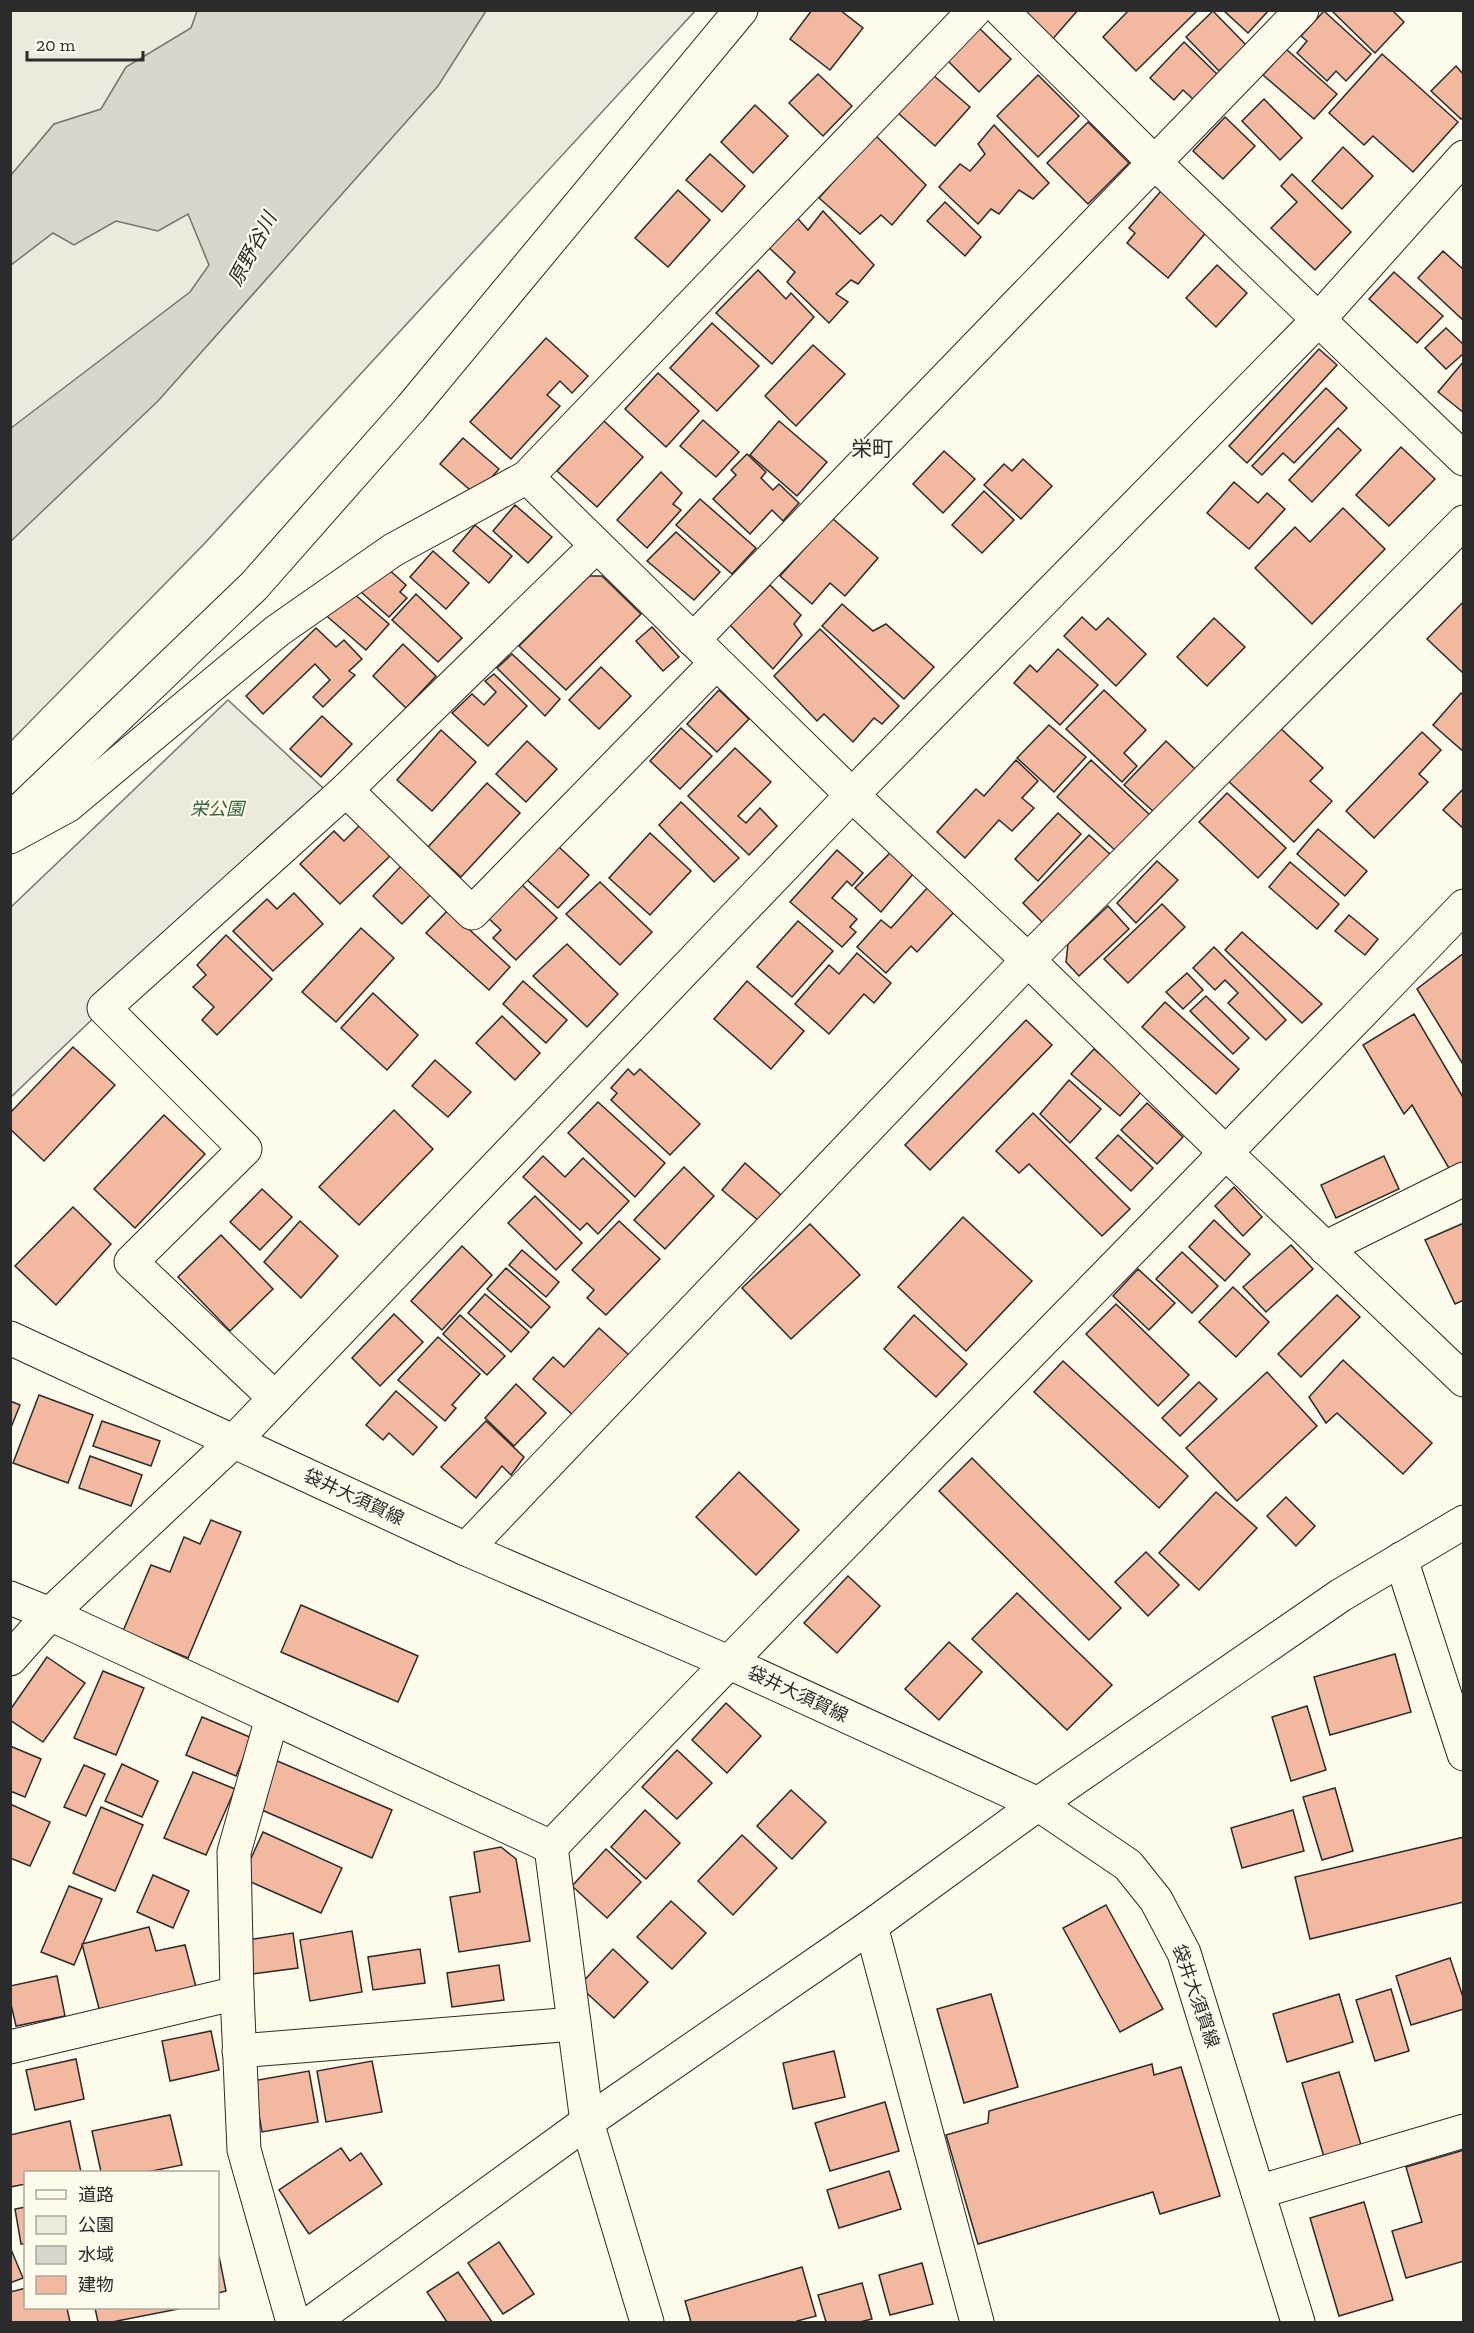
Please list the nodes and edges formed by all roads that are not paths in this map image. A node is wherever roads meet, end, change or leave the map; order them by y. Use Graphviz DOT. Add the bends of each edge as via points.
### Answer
graph roads {
  1 [pos="741,10"];
  2 [pos="975,10"];
  3 [pos="1001,10"];
  4 [pos="1302,10"];
  5 [pos="1464,157"];
  6 [pos="1153,161"];
  7 [pos="1319,319"];
  8 [pos="1464,459"];
  9 [pos="526,477"];
  10 [pos="1464,522"];
  11 [pos="596,546"];
  12 [pos="693,640"];
  13 [pos="716,663"];
  14 [pos="346,790"];
  15 [pos="852,795"];
  16 [pos="10,820"];
  17 [pos="10,837"];
  18 [pos="1464,906"];
  19 [pos="1028,960"];
  20 [pos="1227,1154"];
  21 [pos="1464,1179"];
  22 [pos="1326,1248"];
  23 [pos="10,1338"];
  24 [pos="1464,1380"];
  25 [pos="275,1398"];
  26 [pos="234,1441"];
  27 [pos="1464,1522"];
  28 [pos="466,1549"];
  29 [pos="1401,1559"];
  30 [pos="10,1598"];
  31 [pos="50,1614"];
  32 [pos="10,1659"];
  33 [pos="728,1662"];
  34 [pos="272,1718"];
  35 [pos="1464,1754"];
  36 [pos="1038,1804"];
  37 [pos="551,1846"];
  38 [pos="871,1926"];
  39 [pos="237,1993"];
  40 [pos="574,2024"];
  41 [pos="10,2048"];
  42 [pos="239,2051"];
  43 [pos="587,2122"];
  44 [pos="1464,2131"];
  45 [pos="1258,2192"];
  46 [pos="293,2322"];
  47 [pos="312,2322"];
  48 [pos="647,2322"];
  49 [pos="977,2322"];
  50 [pos="1298,2322"];
  1 -- 16 [label="street" via="411,408 254,586"];
  2 -- 9 [label="street"];
  3 -- 6 [label="street"];
  4 -- 6 [label="street"];
  5 -- 7 [label="street"];
  6 -- 7 [label="street"];
  6 -- 12 [label="street"];
  7 -- 8 [label="street"];
  7 -- 15 [label="street"];
  9 -- 11 [label="street"];
  9 -- 17 [label="street" via="393,550 277,631 67,806"];
  10 -- 19 [label="street"];
  11 -- 12 [label="street"];
  11 -- 14 [label="street"];
  12 -- 13 [label="street"];
  13 -- 14 [label="street" via="472,913"];
  13 -- 15 [label="street"];
  14 -- 25 [label="street" via="104,1008 245,1149 131,1262"];
  15 -- 19 [label="street"];
  15 -- 25 [label="street"];
  18 -- 20 [label="street"];
  19 -- 20 [label="street"];
  19 -- 28 [label="street"];
  20 -- 22 [label="street"];
  20 -- 33 [label="street"];
  21 -- 22 [label="street"];
  22 -- 24 [label="street"];
  23 -- 26 [label="street, 袋井大須賀線"];
  25 -- 26 [label="street"];
  26 -- 28 [label="street, 袋井大須賀線"];
  26 -- 31 [label="street"];
  27 -- 29 [label="street"];
  28 -- 33 [label="street, 袋井大須賀線"];
  29 -- 35 [label="street"];
  29 -- 36 [label="street" via="1341,1595"];
  30 -- 31 [label="street"];
  31 -- 32 [label="street"];
  31 -- 34 [label="street"];
  33 -- 36 [label="street, 袋井大須賀線"];
  33 -- 37 [label="street"];
  34 -- 37 [label="street"];
  34 -- 39 [label="street" via="234,1852"];
  36 -- 38 [label="street"];
  36 -- 45 [label="street, 袋井大須賀線" via="1128,1865 1156,1900 1184,1953"];
  37 -- 40 [label="street"];
  38 -- 43 [label="street"];
  38 -- 49 [label="street"];
  39 -- 41 [label="street"];
  39 -- 42 [label="street"];
  40 -- 42 [label="street"];
  40 -- 43 [label="street"];
  42 -- 46 [label="street" via="244,2150"];
  43 -- 47 [label="street"];
  43 -- 48 [label="street"];
  44 -- 45 [label="street"];
  45 -- 50 [label="street, 袋井大須賀線"];
}
